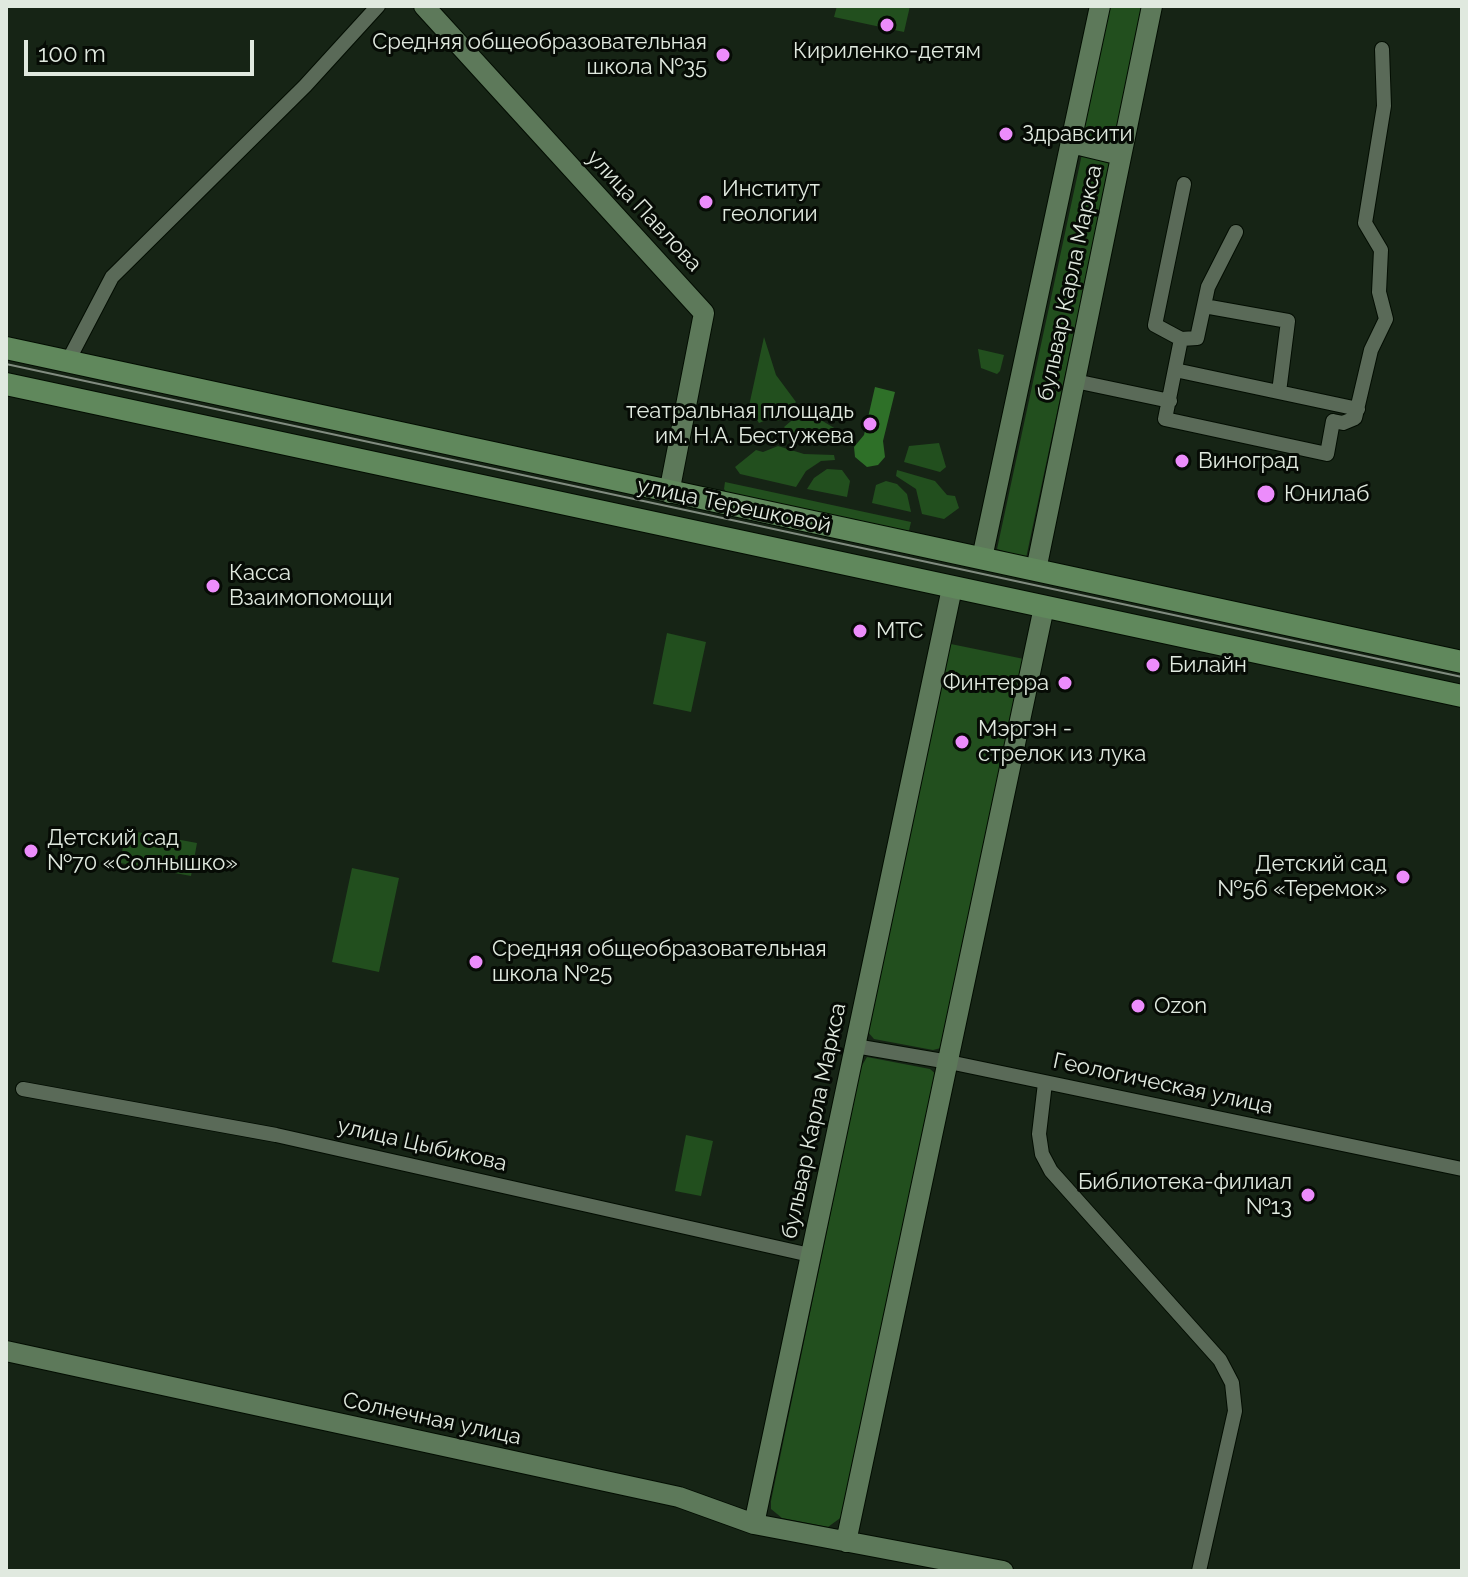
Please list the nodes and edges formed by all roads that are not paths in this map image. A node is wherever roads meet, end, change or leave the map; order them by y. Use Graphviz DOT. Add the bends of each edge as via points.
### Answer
graph roads {
  1 [pos="378,6"];
  2 [pos="424,6"];
  3 [pos="1100,6"];
  4 [pos="1152,6"];
  5 [pos="1382,49"];
  6 [pos="1071,143"];
  7 [pos="1121,155"];
  8 [pos="1184,184"];
  9 [pos="1236,232"];
  10 [pos="1204,306"];
  11 [pos="1181,339"];
  12 [pos="6,348"];
  13 [pos="68,361"];
  14 [pos="1175,370"];
  15 [pos="1075,381"];
  16 [pos="6,384"];
  17 [pos="1279,392"];
  18 [pos="1170,401"];
  19 [pos="1336,404"];
  20 [pos="1358,409"];
  21 [pos="1333,421"];
  22 [pos="669,493"];
  23 [pos="661,525"];
  24 [pos="982,558"];
  25 [pos="1036,570"];
  26 [pos="952,588"];
  27 [pos="1044,607"];
  28 [pos="1462,662"];
  29 [pos="1462,696"];
  30 [pos="855,1046"];
  31 [pos="949,1062"];
  32 [pos="1045,1083"];
  33 [pos="23,1089"];
  34 [pos="1462,1169"];
  35 [pos="810,1255"];
  36 [pos="6,1351"];
  37 [pos="754,1524"];
  38 [pos="846,1542"];
  39 [pos="1003,1571"];
  40 [pos="1199,1571"];
  1 -- 13 [label="street" via="112,277"];
  2 -- 22 [label="street, улица Павлова" via="703,309"];
  3 -- 6 [label="street, бульвар Карла Маркса"];
  4 -- 7 [label="street, бульвар Карла Маркса"];
  5 -- 20 [label="street" via="1384,106 1365,223 1381,250 1379,292 1386,319 1371,350"];
  6 -- 7 [label="street"];
  6 -- 24 [label="street, бульвар Карла Маркса"];
  7 -- 15 [label="street, бульвар Карла Маркса"];
  8 -- 11 [label="street" via="1155,325"];
  9 -- 10 [label="street"];
  10 -- 11 [label="street" via="1197,338"];
  10 -- 17 [label="street" via="1288,321"];
  11 -- 14 [label="street"];
  12 -- 13 [label="main road, улица Терешковой"];
  13 -- 22 [label="main road, улица Терешковой"];
  14 -- 17 [label="street"];
  14 -- 18 [label="street"];
  15 -- 18 [label="street"];
  15 -- 25 [label="street, бульвар Карла Маркса"];
  16 -- 23 [label="main road, улица Терешковой"];
  17 -- 19 [label="street"];
  18 -- 21 [label="street" via="1165,419 1327,454"];
  19 -- 20 [label="street"];
  19 -- 21 [label="street"];
  20 -- 21 [label="street" via="1355,418"];
  22 -- 23 [label="main road"];
  22 -- 24 [label="main road, улица Терешковой"];
  23 -- 26 [label="main road, улица Терешковой"];
  24 -- 25 [label="main road, улица Терешковой"];
  25 -- 28 [label="main road, улица Терешковой"];
  26 -- 27 [label="main road, улица Терешковой"];
  26 -- 30 [label="street, бульвар Карла Маркса"];
  27 -- 29 [label="main road, улица Терешковой"];
  27 -- 31 [label="street"];
  30 -- 31 [label="street, Геологическая улица"];
  30 -- 35 [label="street, бульвар Карла Маркса"];
  31 -- 32 [label="street, Геологическая улица"];
  31 -- 38 [label="street"];
  32 -- 34 [label="street, Геологическая улица"];
  32 -- 40 [label="street" via="1039,1134 1051,1171 1220,1360 1232,1383 1235,1411"];
  33 -- 35 [label="street, улица Цыбикова" via="276,1135"];
  35 -- 37 [label="street, бульвар Карла Маркса"];
  36 -- 37 [label="street, Солнечная улица" via="679,1497"];
  37 -- 38 [label="street, Солнечная улица"];
  38 -- 39 [label="street, Солнечная улица"];
}
